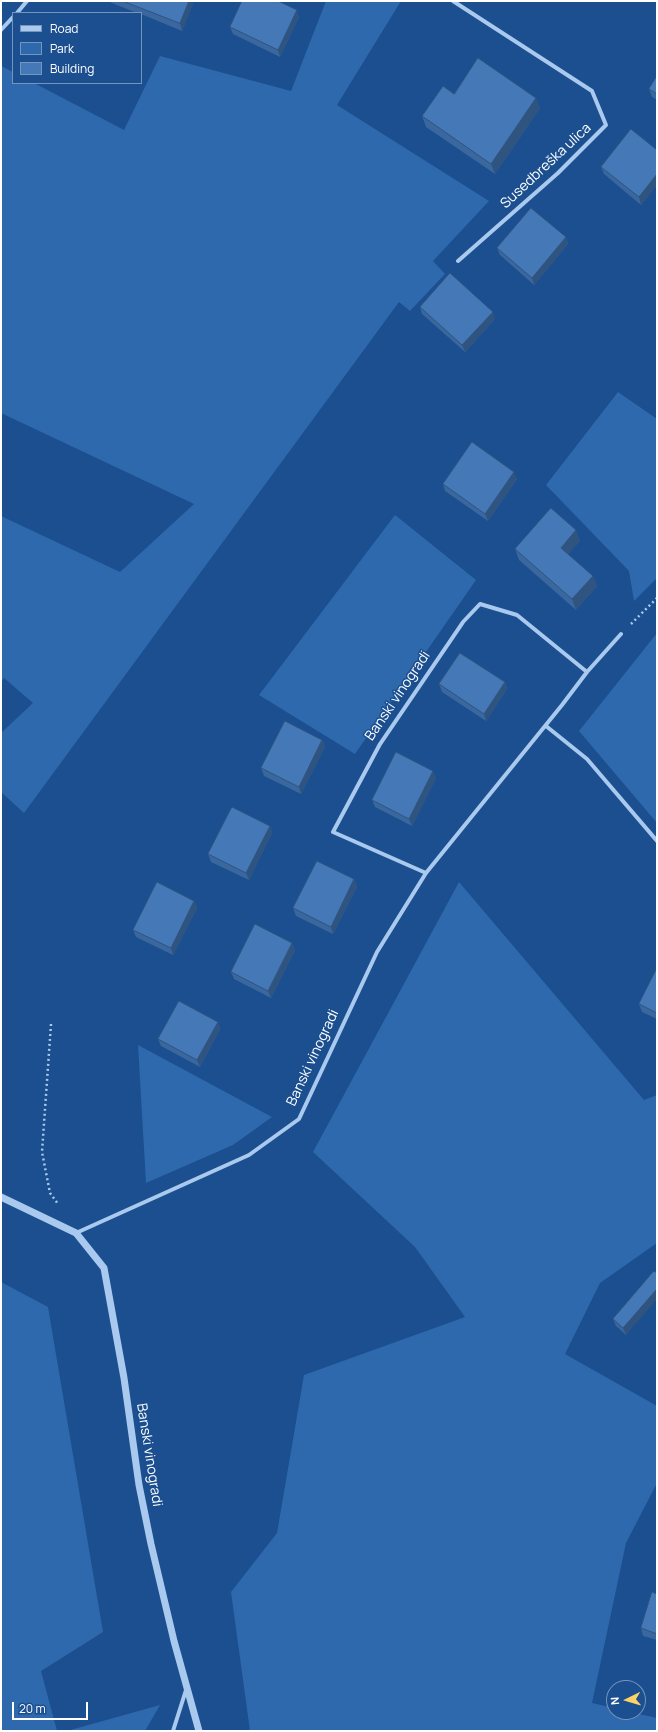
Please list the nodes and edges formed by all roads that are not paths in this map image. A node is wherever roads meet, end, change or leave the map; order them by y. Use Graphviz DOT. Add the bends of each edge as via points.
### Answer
graph roads {
  1 [pos="27,1"];
  2 [pos="453,1"];
  3 [pos="17,12"];
  4 [pos="12,18"];
  5 [pos="1,30"];
  6 [pos="458,261"];
  7 [pos="621,634"];
  8 [pos="587,672"];
  9 [pos="546,726"];
  10 [pos="657,841"];
  11 [pos="426,873"];
  12 [pos="1,1197"];
  13 [pos="76,1233"];
  14 [pos="187,1688"];
  15 [pos="173,1731"];
  16 [pos="199,1731"];
  1 -- 3 [label="street"];
  2 -- 6 [label="street, Susedbreška ulica" via="592,91 606,124 558,173"];
  4 -- 5 [label="street"];
  7 -- 8 [label="street, Banski vinogradi"];
  8 -- 9 [label="street, Banski vinogradi"];
  8 -- 11 [label="street, Banski vinogradi" via="517,615 480,604 463,622 380,744 333,832"];
  9 -- 10 [label="street" via="587,759"];
  9 -- 11 [label="street, Banski vinogradi"];
  11 -- 13 [label="street, Banski vinogradi" via="377,952 299,1120 249,1155"];
  12 -- 13 [label="street, Banski vinogradi"];
  13 -- 14 [label="street, Banski vinogradi" via="104,1268 124,1378 139,1485"];
  14 -- 15 [label="street"];
  14 -- 16 [label="street, Banski vinogradi"];
}
